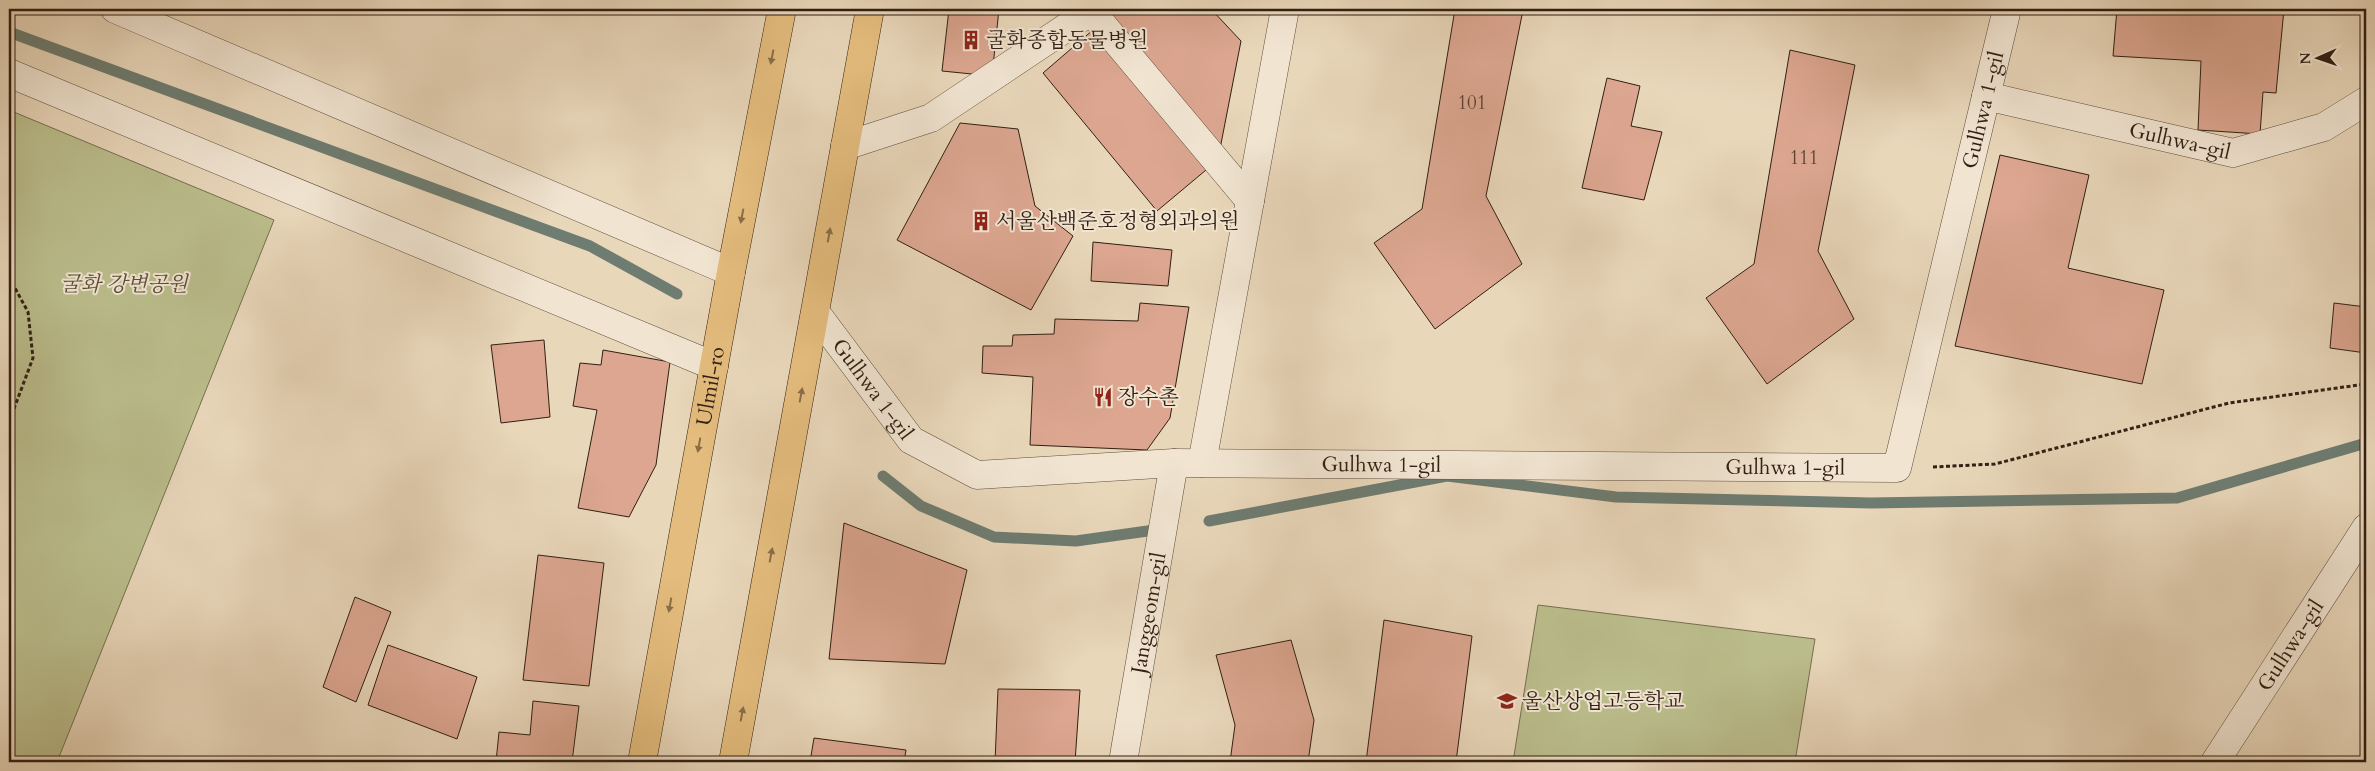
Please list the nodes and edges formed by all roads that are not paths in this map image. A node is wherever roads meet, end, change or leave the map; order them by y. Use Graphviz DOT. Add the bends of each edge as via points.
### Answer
graph roads {
  1 [pos="116,9"];
  2 [pos="782,9"];
  3 [pos="870,9"];
  4 [pos="1285,9"];
  5 [pos="2008,9"];
  6 [pos="1093,10"];
  7 [pos="9,73"];
  8 [pos="1986,96"];
  9 [pos="2366,101"];
  10 [pos="845,146"];
  11 [pos="1250,201"];
  12 [pos="731,272"];
  13 [pos="816,313"];
  14 [pos="714,366"];
  15 [pos="1174,463"];
  16 [pos="1202,463"];
  17 [pos="2366,528"];
  18 [pos="642,762"];
  19 [pos="733,762"];
  20 [pos="1123,762"];
  21 [pos="2215,762"];
  1 -- 12 [label="street"];
  2 -- 12 [label="main road, Ulmil-ro, one-way"];
  3 -- 10 [label="main road"];
  4 -- 11 [label="street"];
  5 -- 8 [label="street, Gulhwa 1-gil"];
  6 -- 10 [label="street" via="931,118"];
  6 -- 11 [label="street"];
  7 -- 14 [label="street"];
  8 -- 9 [label="street, Gulhwa-gil" via="2234,153 2324,128"];
  8 -- 16 [label="street, Gulhwa 1-gil" via="1897,468"];
  13 -- 10 [label="main road, one-way"];
  11 -- 16 [label="street"];
  12 -- 14 [label="main road, Ulmil-ro"];
  13 -- 15 [label="street, Gulhwa 1-gil" via="910,440 977,475"];
  19 -- 13 [label="main road, one-way"];
  14 -- 18 [label="main road, Ulmil-ro, one-way"];
  15 -- 16 [label="street, Gulhwa 1-gil"];
  15 -- 20 [label="street, Janggeom-gil"];
  17 -- 21 [label="street, Gulhwa-gil"];
}
